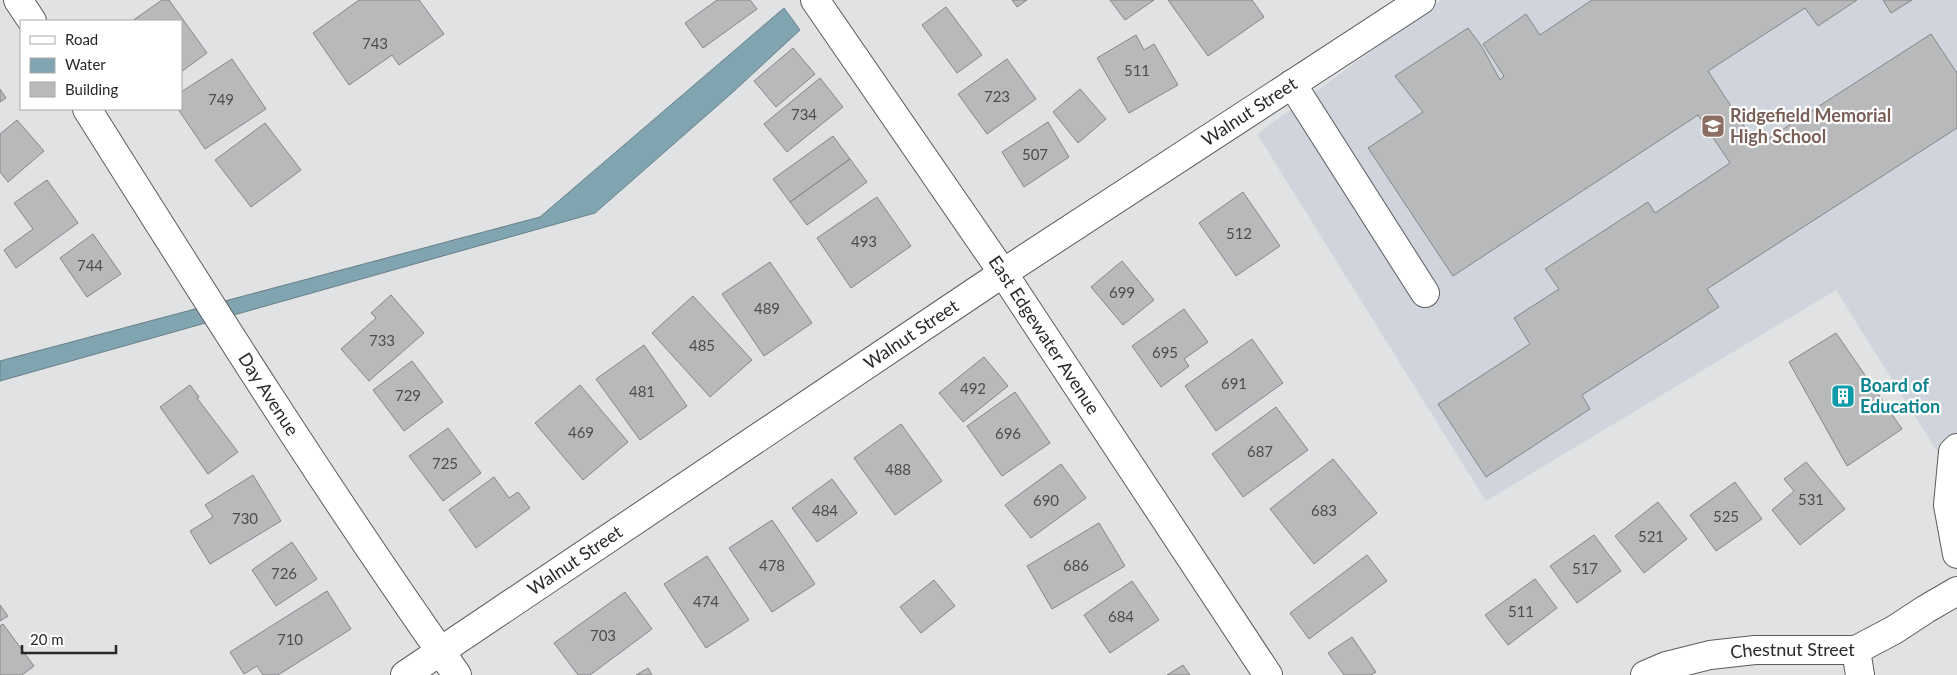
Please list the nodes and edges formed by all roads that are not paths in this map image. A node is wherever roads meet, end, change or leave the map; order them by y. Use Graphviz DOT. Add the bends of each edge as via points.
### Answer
graph roads {
  1 [pos="18,0"];
  2 [pos="815,0"];
  3 [pos="1421,0"];
  4 [pos="31,20"];
  5 [pos="1292,84"];
  6 [pos="88,110"];
  7 [pos="1003,273"];
  8 [pos="1425,293"];
  9 [pos="1957,448"];
  10 [pos="1957,554"];
  11 [pos="1957,591"];
  12 [pos="441,651"];
  13 [pos="1858,662"];
  14 [pos="405,675"];
  15 [pos="458,675"];
  16 [pos="1268,675"];
  17 [pos="1646,675"];
  1 -- 4 [label="street"];
  2 -- 7 [label="street, East Edgewater Avenue"];
  3 -- 5 [label="street, Walnut Street"];
  5 -- 7 [label="street, Walnut Street"];
  5 -- 8 [label="street"];
  6 -- 12 [label="street, Day Avenue" via="236,346"];
  7 -- 12 [label="street, Walnut Street"];
  7 -- 16 [label="street, East Edgewater Avenue"];
  9 -- 10 [label="street" via="1953,452 1948,505"];
  11 -- 13 [label="street, Chestnut Street" via="1894,630"];
  12 -- 14 [label="street, Walnut Street"];
  12 -- 15 [label="street, Day Avenue"];
  13 -- 17 [label="street, Chestnut Street" via="1755,650 1710,655 1666,666"];
}
